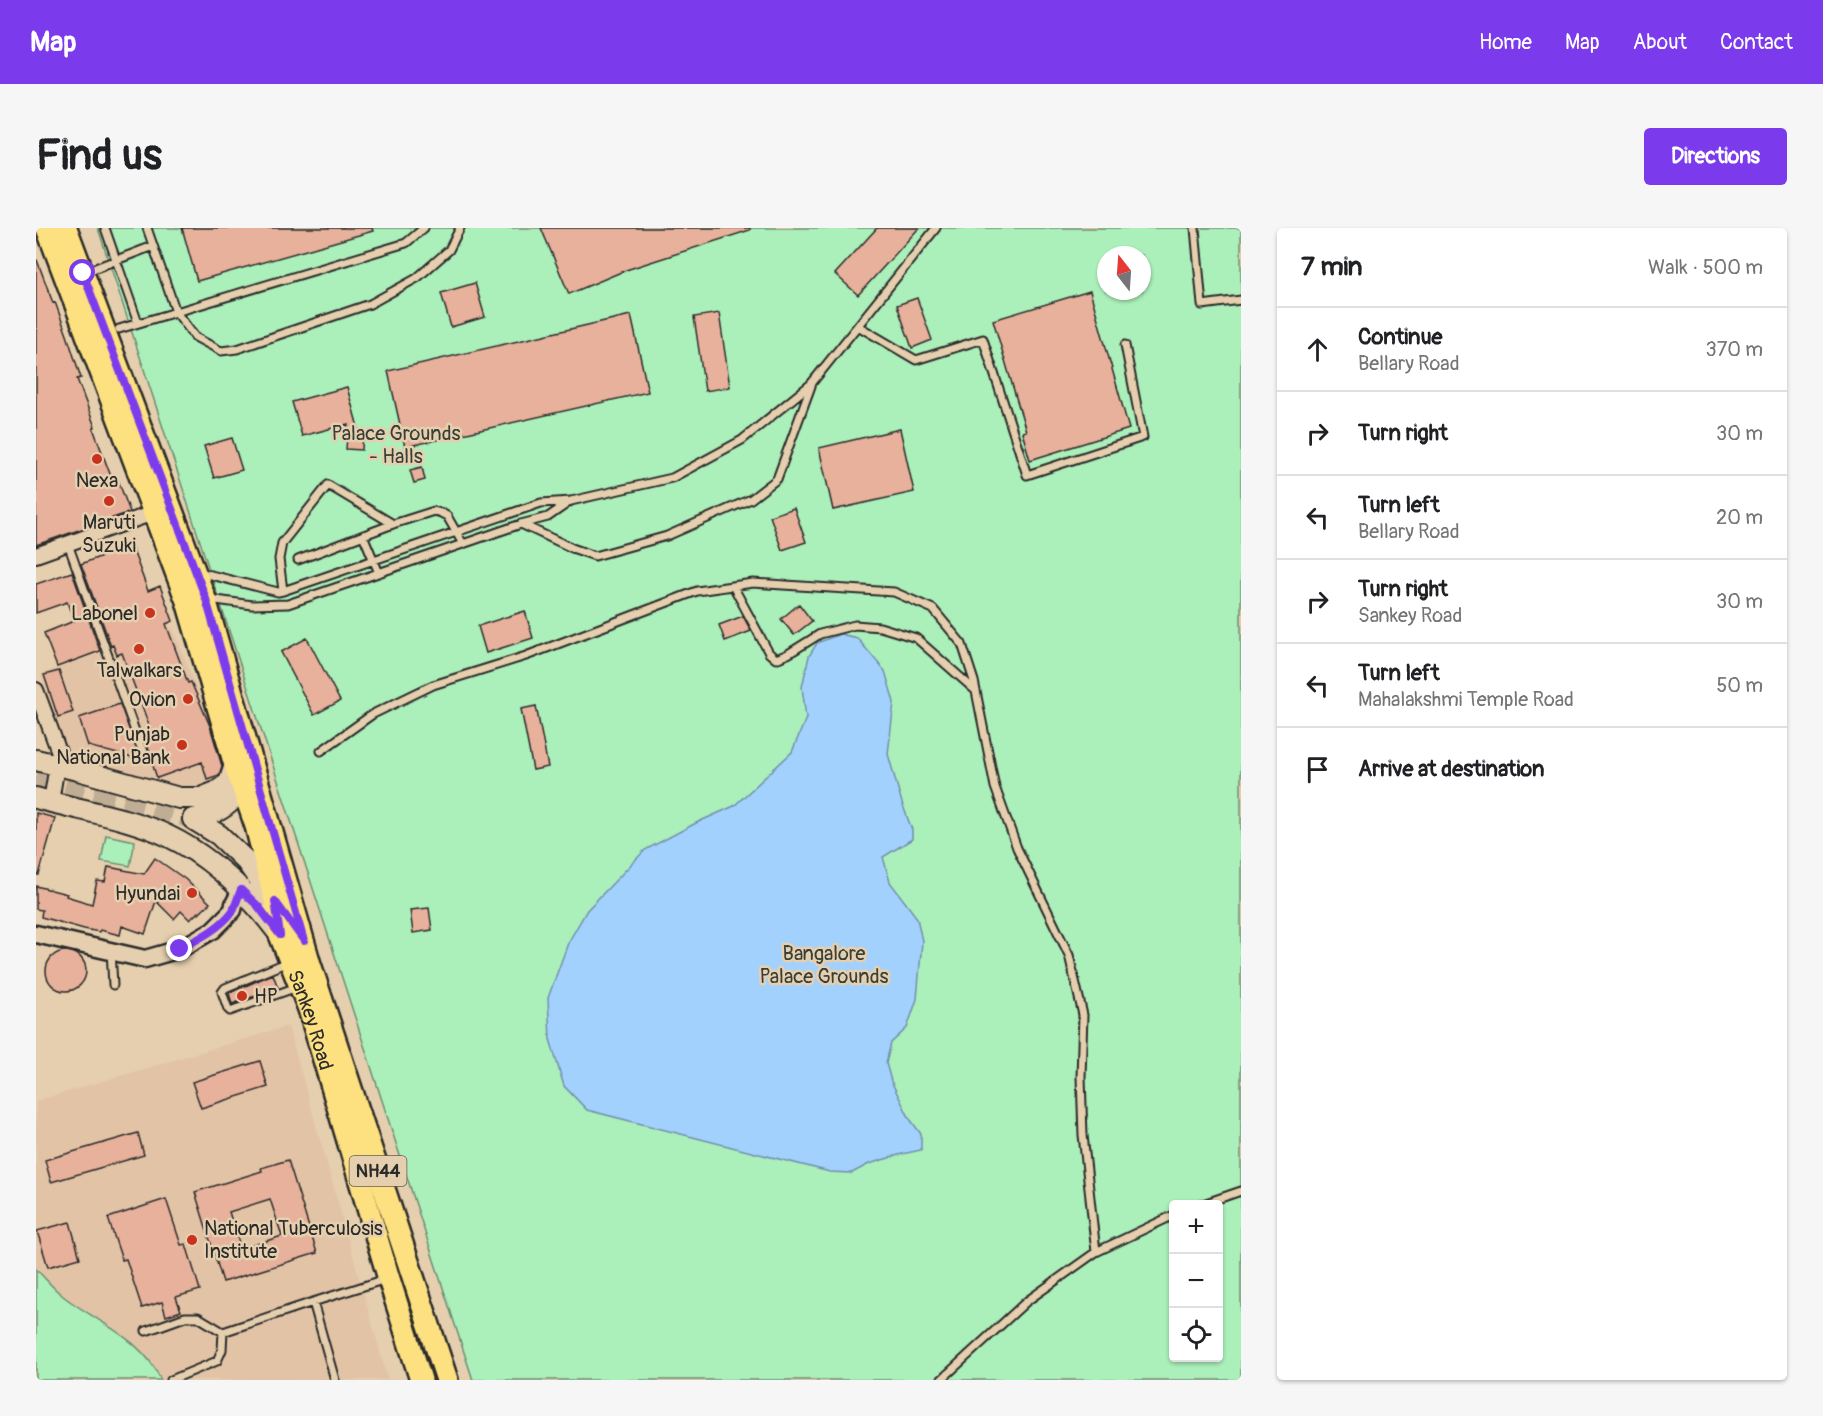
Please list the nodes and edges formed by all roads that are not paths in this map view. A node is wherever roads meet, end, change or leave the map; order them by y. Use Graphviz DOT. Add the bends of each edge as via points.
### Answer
graph roads {
  1 [pos="47,228"];
  2 [pos="66,228"];
  3 [pos="105,228"];
  4 [pos="147,228"];
  5 [pos="424,228"];
  6 [pos="460,228"];
  7 [pos="936,228"];
  8 [pos="1195,228"];
  9 [pos="153,246"];
  10 [pos="117,260"];
  11 [pos="83,273"];
  12 [pos="1241,300"];
  13 [pos="176,312"];
  14 [pos="138,322"];
  15 [pos="858,326"];
  16 [pos="119,329"];
  17 [pos="1125,345"];
  18 [pos="812,384"];
  19 [pos="571,501"];
  20 [pos="153,513"];
  21 [pos="393,524"];
  22 [pos="521,524"];
  23 [pos="457,532"];
  24 [pos="363,535"];
  25 [pos="68,544"];
  26 [pos="463,544"];
  27 [pos="36,555"];
  28 [pos="298,560"];
  29 [pos="374,560"];
  30 [pos="196,572"];
  31 [pos="379,573"];
  32 [pos="733,586"];
  33 [pos="283,591"];
  34 [pos="206,599"];
  35 [pos="36,690"];
  36 [pos="976,692"];
  37 [pos="321,751"];
  38 [pos="146,757"];
  39 [pos="36,760"];
  40 [pos="57,765"];
  41 [pos="238,773"];
  42 [pos="44,800"];
  43 [pos="241,890"];
  44 [pos="275,901"];
  45 [pos="36,934"];
  46 [pos="280,935"];
  47 [pos="111,951"];
  48 [pos="301,955"];
  49 [pos="113,985"];
  50 [pos="300,986"];
  51 [pos="1241,1191"];
  52 [pos="1215,1200"];
  53 [pos="1169,1217"];
  54 [pos="1096,1252"];
  55 [pos="389,1278"];
  56 [pos="313,1302"];
  57 [pos="146,1331"];
  58 [pos="223,1332"];
  59 [pos="171,1380"];
  60 [pos="335,1380"];
  61 [pos="421,1380"];
  62 [pos="447,1380"];
  63 [pos="941,1380"];
  1 -- 20 [label="main road"];
  2 -- 11 [label="main road"];
  3 -- 10 [label="lane"];
  4 -- 9 [label="lane"];
  5 -- 13 [label="lane" via="406,243"];
  6 -- 13 [label="lane" via="449,250 417,278 370,304 237,349 221,351 195,337"];
  7 -- 15 [label="lane"];
  8 -- 12 [label="lane" via="1202,305"];
  9 -- 10 [label="lane"];
  9 -- 13 [label="lane"];
  10 -- 11 [label="lane"];
  10 -- 14 [label="lane"];
  11 -- 30 [label="main road"];
  13 -- 14 [label="lane"];
  14 -- 16 [label="lane"];
  15 -- 17 [label="lane" via="916,360 984,339 1027,475 1143,437"];
  15 -- 18 [label="lane"];
  18 -- 19 [label="lane" via="742,440 672,478"];
  18 -- 22 [label="lane" via="777,479 751,499 667,536 595,556"];
  19 -- 22 [label="lane" via="548,517"];
  19 -- 23 [label="lane" via="541,503"];
  20 -- 25 [label="street"];
  20 -- 41 [label="main road" via="187,601"];
  21 -- 23 [label="lane" via="434,512 447,516"];
  21 -- 24 [label="lane"];
  21 -- 33 [label="lane" via="328,485 282,543 279,559"];
  22 -- 26 [label="lane"];
  23 -- 26 [label="lane"];
  23 -- 29 [label="lane"];
  24 -- 28 [label="lane"];
  24 -- 29 [label="lane"];
  25 -- 27 [label="street"];
  25 -- 38 [label="lane"];
  26 -- 31 [label="lane"];
  29 -- 31 [label="lane"];
  29 -- 33 [label="lane"];
  30 -- 33 [label="lane"];
  30 -- 34 [label="main road"];
  31 -- 34 [label="lane" via="288,604 252,605"];
  32 -- 36 [label="lane" via="753,583 894,592 933,609 962,644"];
  32 -- 36 [label="lane" via="776,659 820,634 855,625 880,627 916,638"];
  32 -- 37 [label="lane" via="697,591 526,656 433,685 373,714"];
  34 -- 48 [label="main road"];
  35 -- 40 [label="street" via="59,752"];
  36 -- 54 [label="lane" via="995,787 1017,848 1069,955 1083,1015 1083,1135"];
  39 -- 40 [label="main road"];
  40 -- 41 [label="main road" via="179,798 201,798 216,792"];
  40 -- 42 [label="street"];
  41 -- 44 [label="main road"];
  41 -- 44 [label="main road" via="233,799 203,818 193,819 219,835 246,861"];
  42 -- 43 [label="main road, Sankey Road" via="167,835 220,869"];
  43 -- 46 [label="main road, Sankey Road"];
  43 -- 47 [label="street" via="233,910 213,930 180,949 145,960"];
  44 -- 46 [label="main road"];
  44 -- 48 [label="main road"];
  45 -- 47 [label="street"];
  46 -- 48 [label="main road, Sankey Road / NH44"];
  47 -- 49 [label="lane"];
  48 -- 50 [label="main road, Sankey Road / NH44"];
  48 -- 50 [label="lane" via="222,992 230,1011"];
  48 -- 62 [label="main road, Sankey Road / NH44"];
  50 -- 55 [label="main road, Sankey Road / NH44"];
  51 -- 52 [label="lane"];
  53 -- 54 [label="lane"];
  54 -- 63 [label="lane" via="1027,1302"];
  55 -- 56 [label="lane"];
  55 -- 61 [label="main road, Sankey Road / NH44"];
  56 -- 58 [label="lane"];
  56 -- 60 [label="lane"];
  57 -- 58 [label="lane" via="185,1317 198,1317"];
  58 -- 59 [label="lane" via="218,1361"];
}
